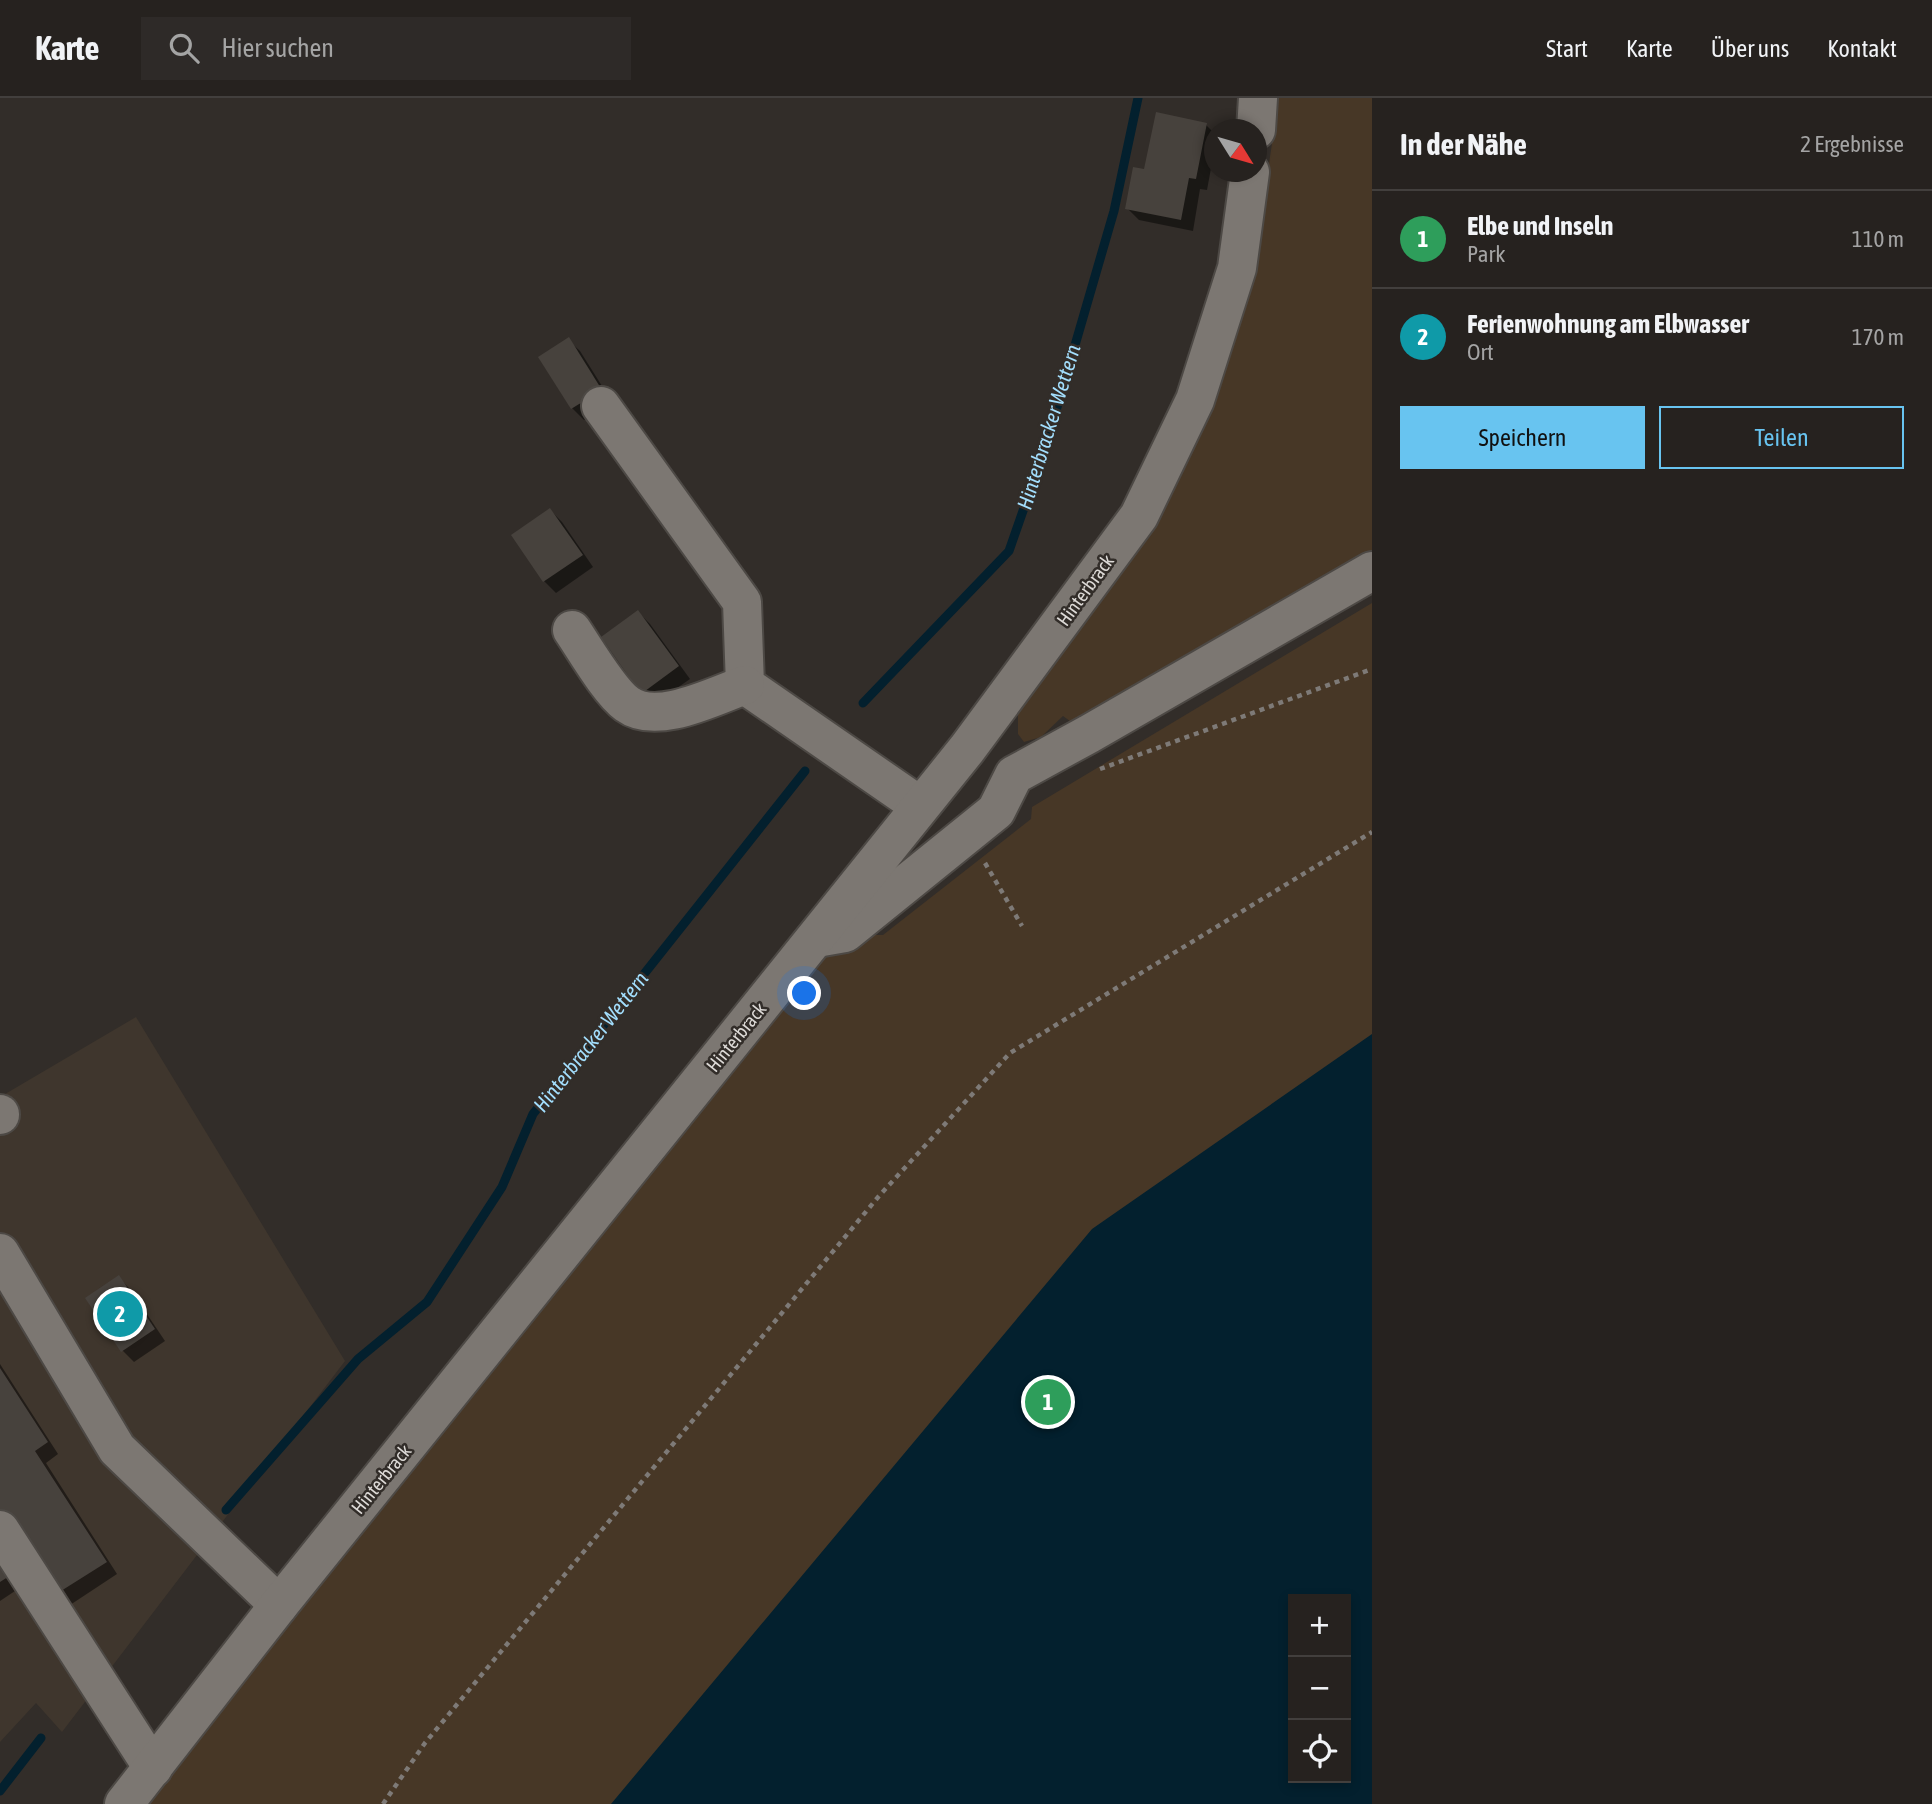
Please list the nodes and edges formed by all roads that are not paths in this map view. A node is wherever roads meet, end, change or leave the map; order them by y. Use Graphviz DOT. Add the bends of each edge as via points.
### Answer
graph roads {
  1 [pos="1258,98"];
  2 [pos="1257,119"];
  3 [pos="1249,182"];
  4 [pos="601,406"];
  5 [pos="1372,571"];
  6 [pos="572,630"];
  7 [pos="745,685"];
  8 [pos="967,749"];
  9 [pos="1014,775"];
  10 [pos="920,806"];
  11 [pos="814,938"];
  12 [pos="0,1253"];
  13 [pos="0,1530"];
  14 [pos="279,1605"];
  15 [pos="153,1768"];
  16 [pos="124,1804"];
  1 -- 2 [label="street"];
  3 -- 8 [label="street, Hinterbrack" via="1237,268 1195,400 1139,516"];
  4 -- 7 [label="street" via="742,602"];
  5 -- 9 [label="street"];
  6 -- 7 [label="street" via="626,704 643,711 683,707"];
  7 -- 10 [label="street"];
  8 -- 9 [label="street"];
  8 -- 10 [label="street, Hinterbrack"];
  9 -- 11 [label="street" via="996,811 845,933"];
  10 -- 11 [label="street, Hinterbrack"];
  11 -- 14 [label="street, Hinterbrack"];
  12 -- 14 [label="street" via="117,1449"];
  13 -- 15 [label="street"];
  14 -- 15 [label="street, Hinterbrack"];
  15 -- 16 [label="street, Hinterbrack"];
}
